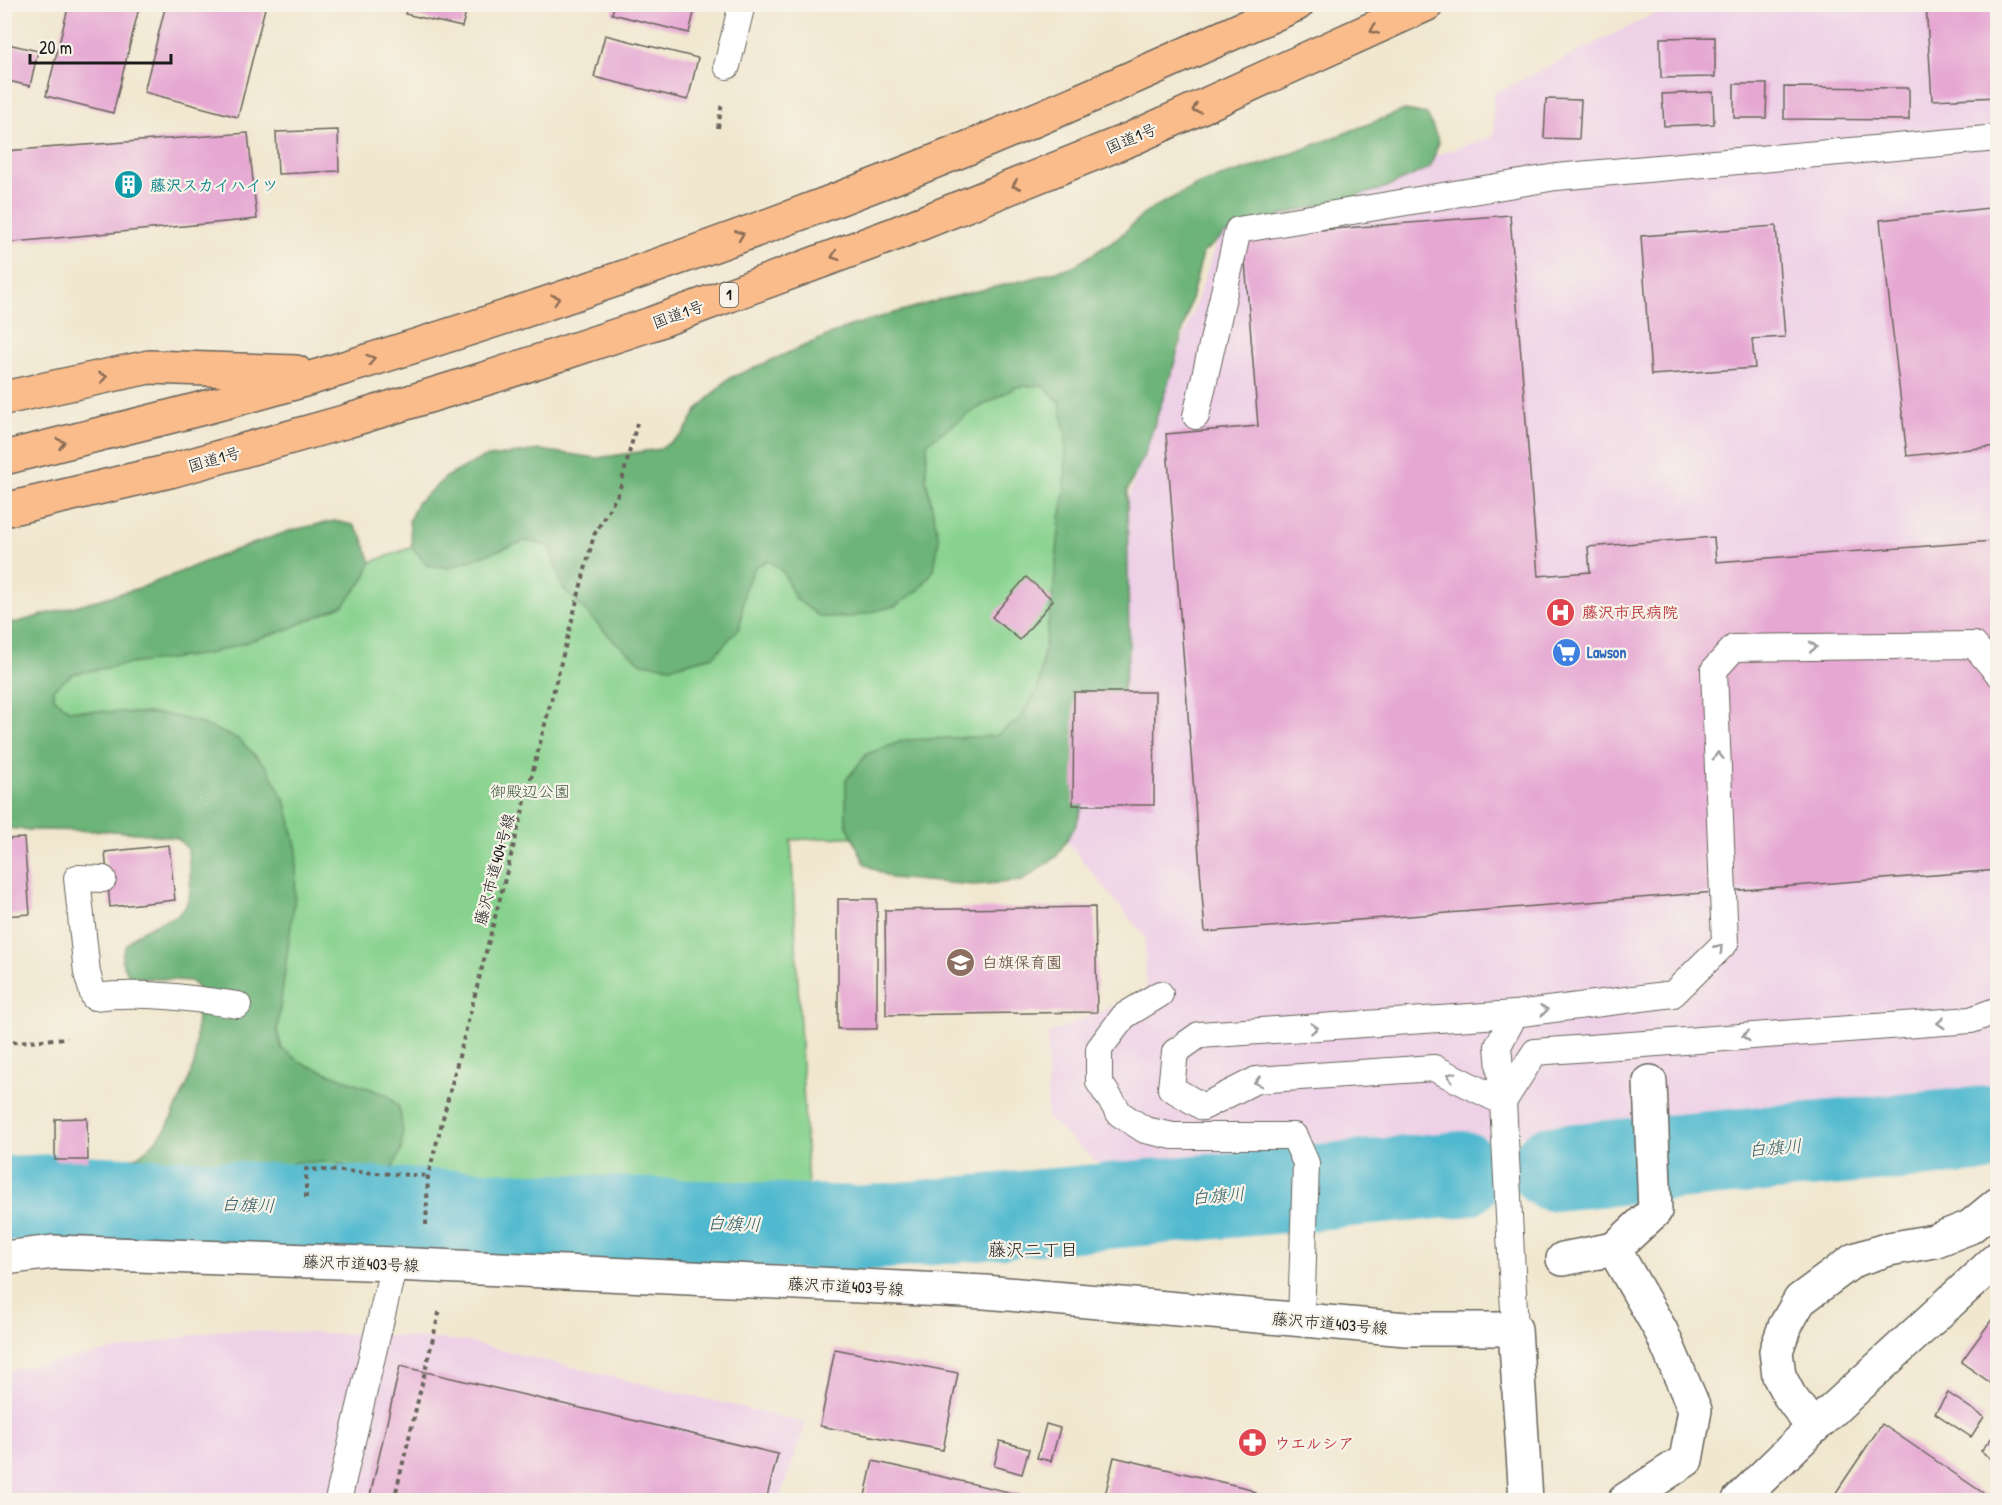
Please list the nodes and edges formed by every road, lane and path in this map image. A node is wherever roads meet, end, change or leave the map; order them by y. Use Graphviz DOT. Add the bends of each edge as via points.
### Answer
graph roads {
  1 [pos="742,4"];
  2 [pos="1298,4"];
  3 [pos="1427,4"];
  4 [pos="727,66"];
  5 [pos="1998,138"];
  6 [pos="328,373"];
  7 [pos="4,398"];
  8 [pos="1196,416"];
  9 [pos="637,423"];
  10 [pos="4,458"];
  11 [pos="4,510"];
  12 [pos="1998,673"];
  13 [pos="103,879"];
  14 [pos="1161,994"];
  15 [pos="238,1005"];
  16 [pos="1998,1010"];
  17 [pos="1515,1014"];
  18 [pos="67,1038"];
  19 [pos="4,1043"];
  20 [pos="1650,1082"];
  21 [pos="1503,1102"];
  22 [pos="428,1176"];
  23 [pos="306,1198"];
  24 [pos="1998,1204"];
  25 [pos="426,1228"];
  26 [pos="1614,1249"];
  27 [pos="4,1258"];
  28 [pos="1998,1258"];
  29 [pos="1563,1259"];
  30 [pos="394,1264"];
  31 [pos="442,1300"];
  32 [pos="1301,1321"];
  33 [pos="1515,1329"];
  34 [pos="1813,1428"];
  35 [pos="338,1500"];
  36 [pos="394,1500"];
  37 [pos="1526,1500"];
  38 [pos="1625,1500"];
  39 [pos="1739,1500"];
  1 -- 4 [label="lane"];
  6 -- 2 [label="highway, one-way" via="645,270 886,181 1122,83"];
  3 -- 11 [label="highway, 国道1号 / 1, one-way" via="1133,138 892,235 651,324 344,422 170,471"];
  5 -- 8 [label="lane" via="1556,177 1238,230"];
  7 -- 6 [label="highway, one-way" via="150,367"];
  10 -- 6 [label="highway, one-way"];
  9 -- 22 [label="path, 藤沢市道404号線" via="619,492 594,535"];
  17 -- 12 [label="lane, one-way" via="1673,994 1725,943 1714,670 1734,648 1974,645"];
  13 -- 15 [label="lane" via="78,878 87,973 94,997 178,996"];
  14 -- 32 [label="lane" via="1124,1016 1099,1049 1099,1082 1120,1114 1145,1130 1173,1136 1294,1136 1306,1163"];
  16 -- 21 [label="lane, one-way" via="1971,1020 1535,1052"];
  17 -- 21 [label="lane" via="1498,1046"];
  21 -- 17 [label="lane, one-way" via="1434,1068 1256,1080 1203,1107 1171,1088 1175,1052 1199,1035"];
  18 -- 19 [label="path"];
  20 -- 26 [label="street" via="1655,1211"];
  21 -- 33 [label="lane"];
  22 -- 23 [label="path" via="306,1169"];
  22 -- 25 [label="path, 藤沢市道404号線"];
  24 -- 34 [label="street" via="1970,1227 1934,1241 1854,1260 1800,1300 1776,1351 1779,1376"];
  26 -- 29 [label="street"];
  26 -- 38 [label="street" via="1660,1331 1695,1410 1686,1460"];
  27 -- 30 [label="street, 藤沢市道403号線" via="54,1252"];
  28 -- 34 [label="street"];
  30 -- 32 [label="street, 藤沢市道403号線" via="985,1292"];
  30 -- 35 [label="lane"];
  31 -- 36 [label="path"];
  32 -- 33 [label="street, 藤沢市道403号線" via="1406,1329"];
  33 -- 37 [label="street"];
  34 -- 39 [label="street"];
}
